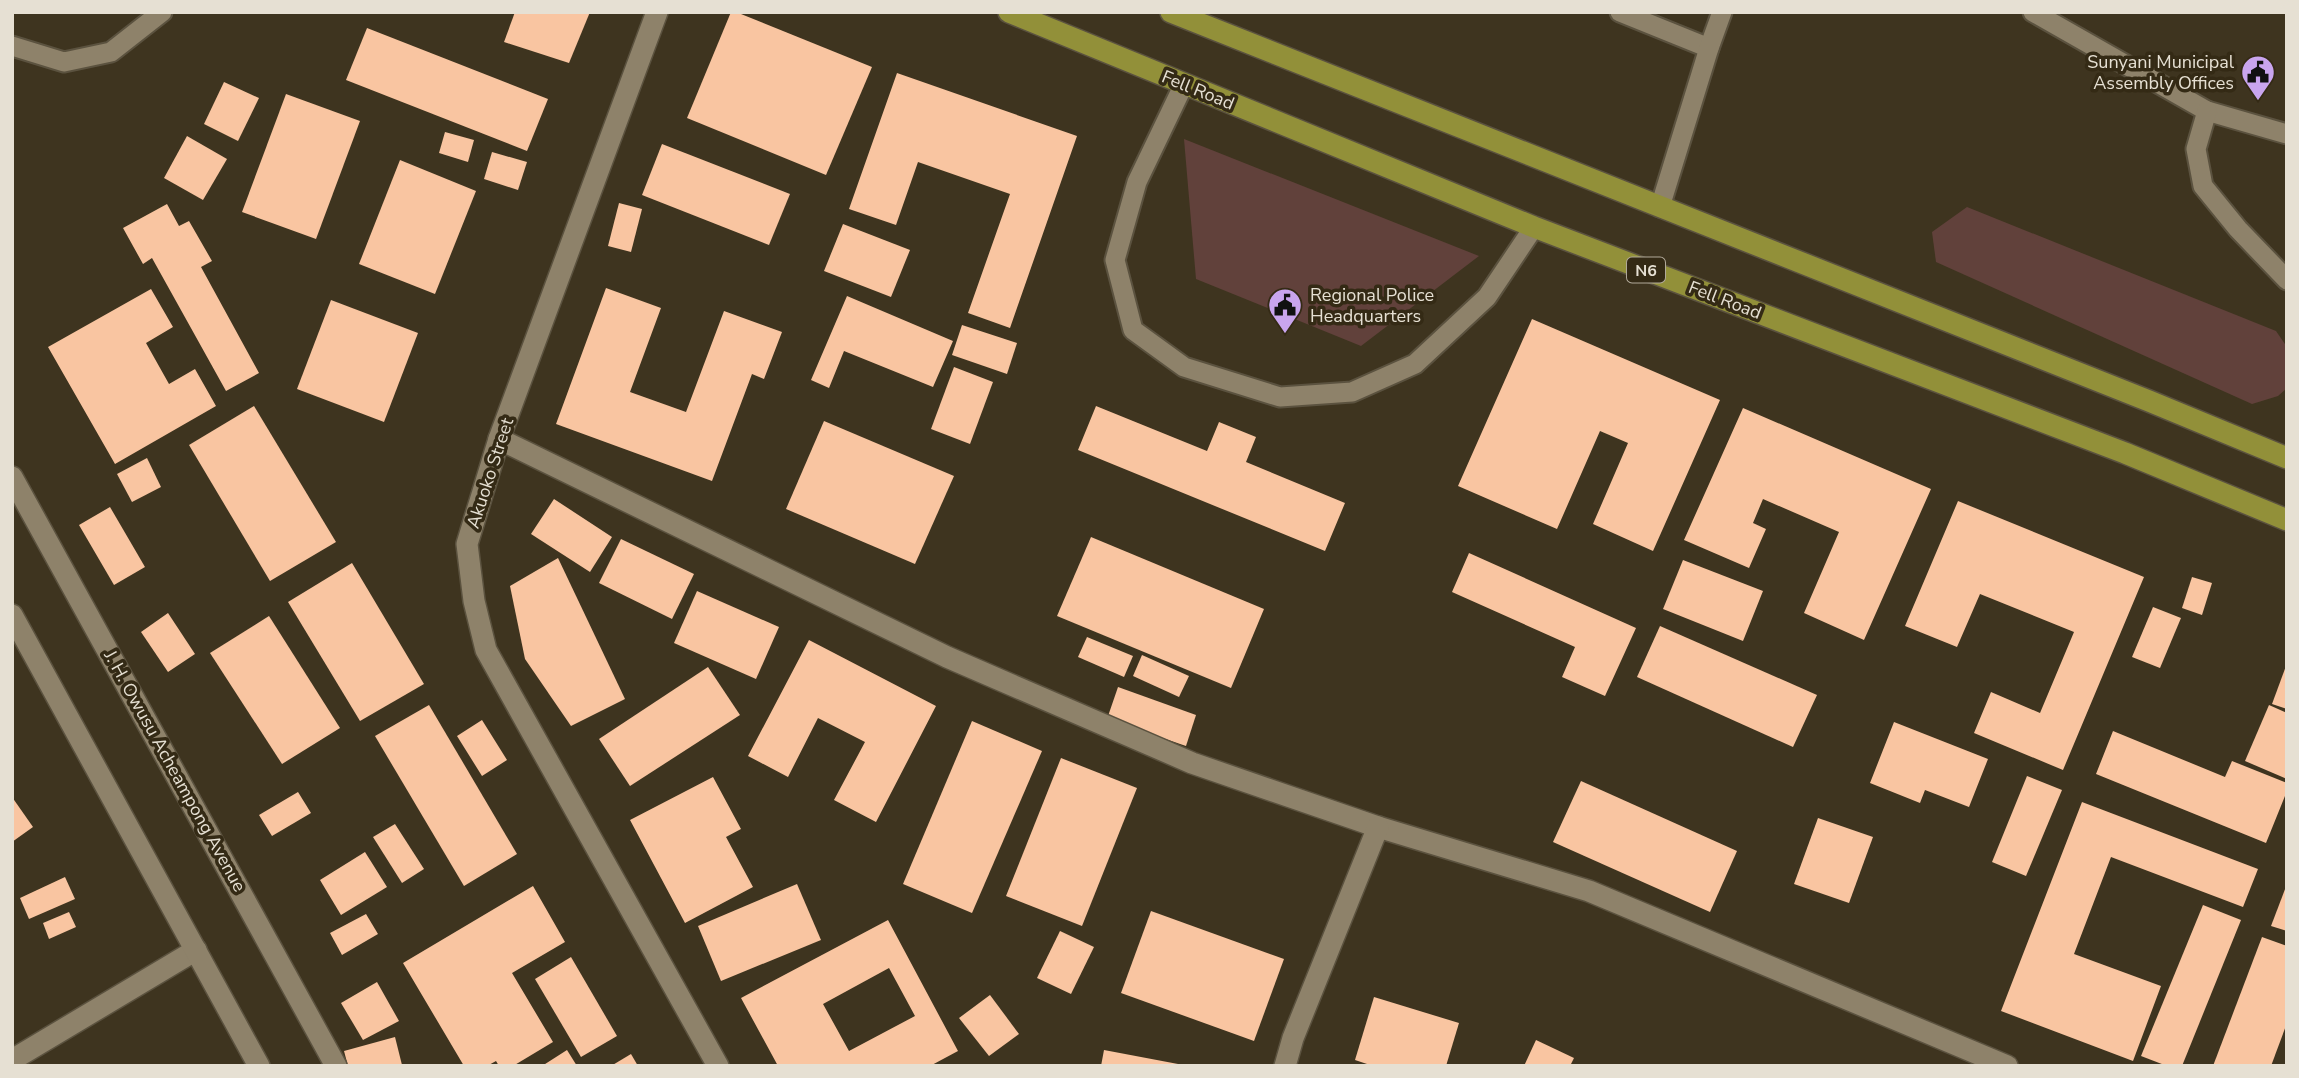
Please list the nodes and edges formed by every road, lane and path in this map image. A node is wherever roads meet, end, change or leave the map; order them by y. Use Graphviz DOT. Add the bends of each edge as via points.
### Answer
graph roads {
  1 [pos="162,12"];
  2 [pos="657,12"];
  3 [pos="1009,12"];
  4 [pos="1171,12"];
  5 [pos="1620,12"];
  6 [pos="1722,12"];
  7 [pos="2034,12"];
  8 [pos="12,46"];
  9 [pos="1709,48"];
  10 [pos="1184,84"];
  11 [pos="2207,111"];
  12 [pos="2287,134"];
  13 [pos="1660,207"];
  14 [pos="1534,227"];
  15 [pos="2287,280"];
  16 [pos="499,439"];
  17 [pos="2287,458"];
  18 [pos="12,477"];
  19 [pos="2287,520"];
  20 [pos="12,615"];
  21 [pos="1378,827"];
  22 [pos="196,950"];
  23 [pos="12,1060"];
  24 [pos="259,1066"];
  25 [pos="336,1066"];
  26 [pos="718,1066"];
  27 [pos="1284,1066"];
  28 [pos="2007,1066"];
  1 -- 8 [label="lane" via="111,52 64,62"];
  2 -- 16 [label="street, Akuoko Street"];
  3 -- 10 [label="main road, Fell Road / N6"];
  4 -- 13 [label="main road"];
  5 -- 9 [label="lane"];
  6 -- 9 [label="lane"];
  7 -- 11 [label="lane"];
  9 -- 13 [label="lane"];
  10 -- 14 [label="main road, Fell Road / N6"];
  10 -- 14 [label="lane" via="1137,183 1115,260 1133,330 1184,367 1280,397 1352,392 1415,364 1487,297"];
  11 -- 12 [label="lane"];
  11 -- 15 [label="lane" via="2196,149 2203,186"];
  13 -- 17 [label="main road"];
  14 -- 19 [label="main road, Fell Road / N6" via="2125,453"];
  16 -- 21 [label="street" via="947,657 1192,763"];
  16 -- 26 [label="street, Akuoko Street" via="467,544 486,650"];
  18 -- 25 [label="street, J. H. Owusu Acheampong Avenue"];
  20 -- 22 [label="street"];
  21 -- 27 [label="street"];
  21 -- 28 [label="street" via="1589,891"];
  22 -- 23 [label="street"];
  22 -- 24 [label="street"];
}
